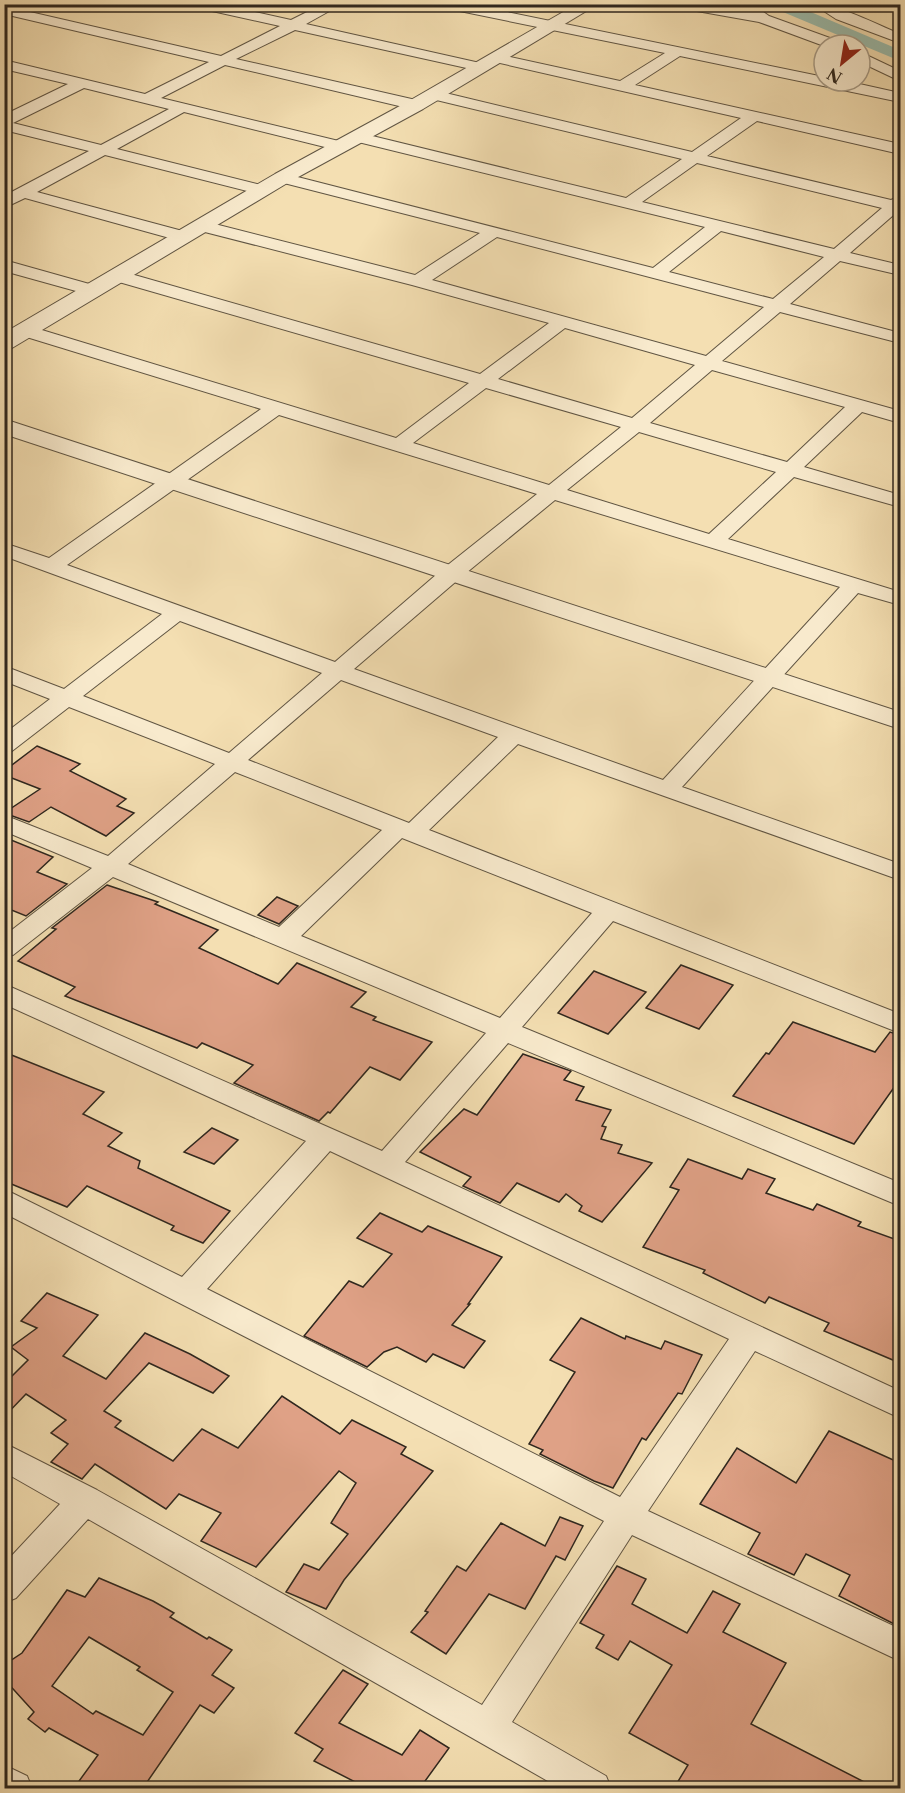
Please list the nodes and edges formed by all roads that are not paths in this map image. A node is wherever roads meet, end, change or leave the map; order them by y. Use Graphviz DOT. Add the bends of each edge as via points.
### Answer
graph roads {
  1 [pos="43,4"];
  2 [pos="199,4"];
  3 [pos="335,4"];
  4 [pos="445,4"];
  5 [pos="590,4"];
  6 [pos="680,4"];
  7 [pos="742,4"];
  8 [pos="820,4"];
  9 [pos="4,10"];
  10 [pos="22,14"];
  11 [pos="841,16"];
  12 [pos="764,19"];
  13 [pos="4,21"];
  14 [pos="292,26"];
  15 [pos="552,26"];
  16 [pos="900,28"];
  17 [pos="812,36"];
  18 [pos="900,39"];
  19 [pos="678,51"];
  20 [pos="224,60"];
  21 [pos="872,62"];
  22 [pos="488,63"];
  23 [pos="4,64"];
  24 [pos="900,77"];
  25 [pos="812,79"];
  26 [pos="82,83"];
  27 [pos="623,86"];
  28 [pos="872,91"];
  29 [pos="900,97"];
  30 [pos="146,99"];
  31 [pos="425,100"];
  32 [pos="183,107"];
  33 [pos="754,116"];
  34 [pos="4,123"];
  35 [pos="349,142"];
  36 [pos="900,149"];
  37 [pos="103,150"];
  38 [pos="693,158"];
  39 [pos="282,178"];
  40 [pos="263,190"];
  41 [pos="23,193"];
  42 [pos="4,203"];
  43 [pos="628,204"];
  44 [pos="898,204"];
  45 [pos="203,226"];
  46 [pos="717,226"];
  47 [pos="494,231"];
  48 [pos="184,237"];
  49 [pos="836,254"];
  50 [pos="4,265"];
  51 [pos="900,270"];
  52 [pos="657,273"];
  53 [pos="118,276"];
  54 [pos="418,281"];
  55 [pos="94,291"];
  56 [pos="777,306"];
  57 [pos="561,322"];
  58 [pos="26,331"];
  59 [pos="900,338"];
  60 [pos="4,343"];
  61 [pos="710,363"];
  62 [pos="487,381"];
  63 [pos="859,405"];
  64 [pos="277,407"];
  65 [pos="900,417"];
  66 [pos="637,424"];
  67 [pos="4,426"];
  68 [pos="400,444"];
  69 [pos="792,469"];
  70 [pos="173,482"];
  71 [pos="552,491"];
  72 [pos="900,501"];
  73 [pos="715,540"];
  74 [pos="4,549"];
  75 [pos="52,566"];
  76 [pos="452,573"];
  77 [pos="854,585"];
  78 [pos="900,599"];
  79 [pos="178,612"];
  80 [pos="339,671"];
  81 [pos="4,673"];
  82 [pos="769,678"];
  83 [pos="66,696"];
  84 [pos="900,721"];
  85 [pos="514,735"];
  86 [pos="4,746"];
  87 [pos="232,761"];
  88 [pos="668,788"];
  89 [pos="4,822"];
  90 [pos="405,831"];
  91 [pos="111,866"];
  92 [pos="900,872"];
  93 [pos="610,909"];
  94 [pos="284,937"];
  95 [pos="4,949"];
  96 [pos="4,993"];
  97 [pos="900,1024"];
  98 [pos="505,1030"];
  99 [pos="324,1139"];
  100 [pos="386,1165"];
  101 [pos="900,1196"];
  102 [pos="7,1205"];
  103 [pos="186,1292"];
  104 [pos="749,1335"];
  105 [pos="900,1405"];
  106 [pos="4,1456"];
  107 [pos="85,1500"];
  108 [pos="626,1516"];
  109 [pos="4,1588"];
  110 [pos="900,1646"];
  111 [pos="488,1727"];
  112 [pos="4,1782"];
  113 [pos="14,1788"];
  114 [pos="593,1788"];
  1 -- 10 [label="street"];
  2 -- 14 [label="street"];
  3 -- 14 [label="street"];
  4 -- 15 [label="street"];
  5 -- 15 [label="street"];
  6 -- 12 [label="street"];
  7 -- 12 [label="street"];
  8 -- 11 [label="street"];
  9 -- 10 [label="street"];
  10 -- 13 [label="street"];
  10 -- 20 [label="street"];
  11 -- 16 [label="street"];
  11 -- 18 [label="street"];
  12 -- 17 [label="street"];
  14 -- 20 [label="street"];
  14 -- 22 [label="street"];
  15 -- 19 [label="street"];
  15 -- 22 [label="street"];
  19 -- 25 [label="street"];
  19 -- 27 [label="street"];
  20 -- 30 [label="street"];
  20 -- 31 [label="street"];
  21 -- 24 [label="street"];
  22 -- 27 [label="street"];
  22 -- 31 [label="street"];
  23 -- 26 [label="street"];
  26 -- 30 [label="street"];
  26 -- 34 [label="street"];
  27 -- 33 [label="street"];
  28 -- 29 [label="street"];
  30 -- 32 [label="street"];
  31 -- 35 [label="street"];
  31 -- 38 [label="street"];
  32 -- 35 [label="street"];
  32 -- 37 [label="street"];
  33 -- 36 [label="street"];
  33 -- 38 [label="street"];
  34 -- 37 [label="street"];
  35 -- 39 [label="street"];
  35 -- 43 [label="street"];
  37 -- 40 [label="street"];
  37 -- 41 [label="street"];
  38 -- 43 [label="street"];
  38 -- 44 [label="street"];
  39 -- 40 [label="street"];
  39 -- 47 [label="street"];
  40 -- 45 [label="street"];
  41 -- 42 [label="street"];
  41 -- 48 [label="street"];
  43 -- 46 [label="street"];
  44 -- 49 [label="street"];
  45 -- 48 [label="street"];
  45 -- 54 [label="street"];
  46 -- 49 [label="street"];
  46 -- 52 [label="street"];
  47 -- 52 [label="street"];
  47 -- 54 [label="street"];
  48 -- 53 [label="street"];
  49 -- 51 [label="street"];
  49 -- 56 [label="street"];
  50 -- 55 [label="street"];
  52 -- 56 [label="street"];
  53 -- 55 [label="street"];
  53 -- 62 [label="street"];
  54 -- 57 [label="street"];
  55 -- 58 [label="street"];
  56 -- 59 [label="street"];
  56 -- 61 [label="street"];
  57 -- 61 [label="street"];
  57 -- 62 [label="street"];
  58 -- 60 [label="street"];
  58 -- 64 [label="street"];
  61 -- 63 [label="street"];
  61 -- 66 [label="street"];
  62 -- 66 [label="street"];
  62 -- 68 [label="street"];
  63 -- 65 [label="street"];
  63 -- 69 [label="street"];
  64 -- 68 [label="street"];
  64 -- 70 [label="street"];
  66 -- 69 [label="street"];
  66 -- 71 [label="street"];
  67 -- 70 [label="street"];
  68 -- 71 [label="street"];
  69 -- 72 [label="street"];
  69 -- 73 [label="street"];
  70 -- 75 [label="street"];
  70 -- 76 [label="street"];
  71 -- 73 [label="street"];
  71 -- 76 [label="street"];
  73 -- 77 [label="street"];
  74 -- 75 [label="street"];
  75 -- 79 [label="street"];
  76 -- 80 [label="street"];
  76 -- 82 [label="street"];
  77 -- 78 [label="street"];
  77 -- 82 [label="street"];
  79 -- 80 [label="street"];
  79 -- 83 [label="street"];
  80 -- 85 [label="street"];
  80 -- 87 [label="street"];
  81 -- 83 [label="street"];
  82 -- 84 [label="street"];
  82 -- 88 [label="street"];
  83 -- 86 [label="street"];
  83 -- 87 [label="street"];
  85 -- 88 [label="street"];
  85 -- 90 [label="street"];
  87 -- 90 [label="street"];
  87 -- 91 [label="street"];
  88 -- 92 [label="street"];
  89 -- 91 [label="street"];
  90 -- 93 [label="street"];
  90 -- 94 [label="street"];
  91 -- 94 [label="street"];
  91 -- 95 [label="street"];
  93 -- 97 [label="street"];
  93 -- 98 [label="street"];
  94 -- 98 [label="street"];
  96 -- 99 [label="street"];
  98 -- 100 [label="street"];
  98 -- 101 [label="street"];
  99 -- 100 [label="street"];
  99 -- 103 [label="street"];
  100 -- 104 [label="street"];
  102 -- 103 [label="street"];
  103 -- 108 [label="street"];
  104 -- 105 [label="street"];
  104 -- 108 [label="street"];
  106 -- 107 [label="street"];
  107 -- 109 [label="street"];
  107 -- 111 [label="street"];
  108 -- 110 [label="street"];
  108 -- 111 [label="street"];
  111 -- 114 [label="street"];
  112 -- 113 [label="street"];
}
